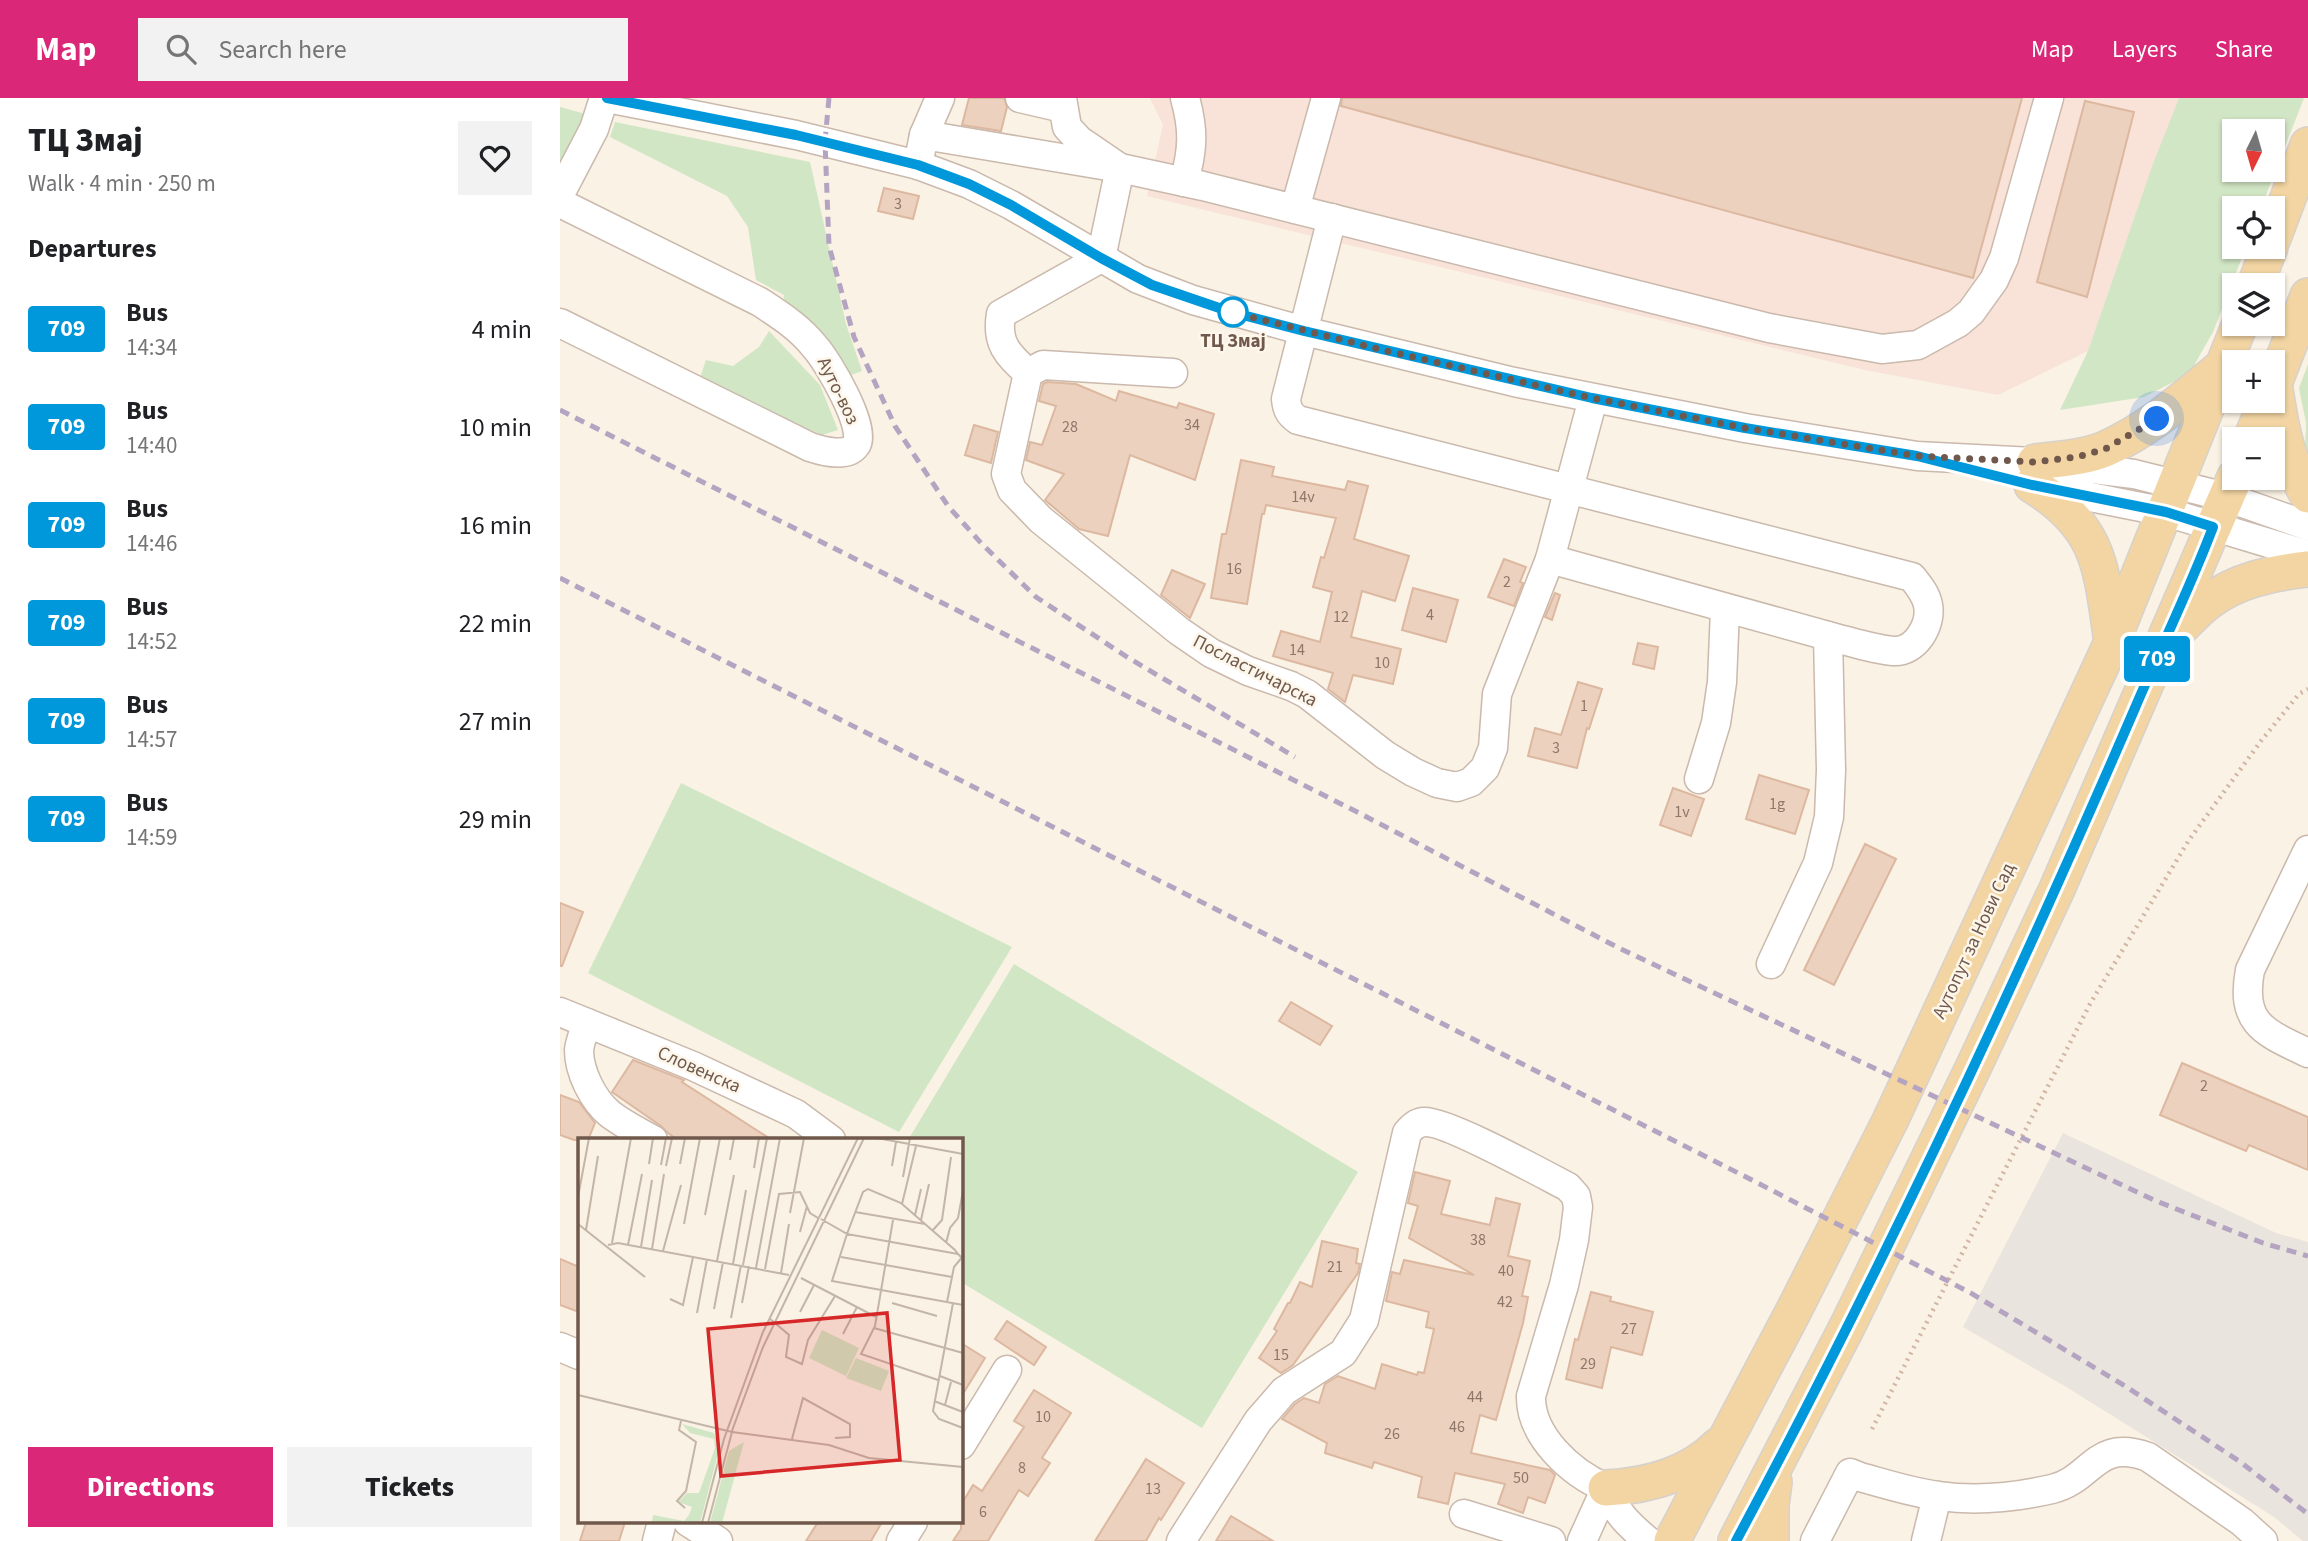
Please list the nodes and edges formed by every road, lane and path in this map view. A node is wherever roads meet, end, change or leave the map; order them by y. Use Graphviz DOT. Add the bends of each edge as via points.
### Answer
graph roads {
  1 [pos="606,98"];
  2 [pos="940,98"];
  3 [pos="1020,98"];
  4 [pos="1185,98"];
  5 [pos="1326,98"];
  6 [pos="2049,98"];
  7 [pos="1063,103"];
  8 [pos="924,135"];
  9 [pos="2308,145"];
  10 [pos="918,165"];
  11 [pos="1120,168"];
  12 [pos="1184,182"];
  13 [pos="560,194"];
  14 [pos="560,203"];
  15 [pos="2285,206"];
  16 [pos="1295,209"];
  17 [pos="1332,218"];
  18 [pos="1101,258"];
  19 [pos="2308,296"];
  20 [pos="560,323"];
  21 [pos="1304,331"];
  22 [pos="2285,356"];
  23 [pos="2222,367"];
  24 [pos="2222,370"];
  25 [pos="1028,373"];
  26 [pos="1173,373"];
  27 [pos="1592,398"];
  28 [pos="2278,413"];
  29 [pos="2034,474"];
  30 [pos="1569,491"];
  31 [pos="2308,495"];
  32 [pos="2171,498"];
  33 [pos="2225,500"];
  34 [pos="2308,526"];
  35 [pos="2308,555"];
  36 [pos="1550,559"];
  37 [pos="2308,569"];
  38 [pos="1725,608"];
  39 [pos="1828,635"];
  40 [pos="2112,642"];
  41 [pos="2165,643"];
  42 [pos="2308,689"];
  43 [pos="1699,779"];
  44 [pos="2308,850"];
  45 [pos="1771,964"];
  46 [pos="560,1012"];
  47 [pos="587,1023"];
  48 [pos="2308,1053"];
  49 [pos="650,1138"];
  50 [pos="828,1138"];
  51 [pos="560,1347"];
  52 [pos="578,1355"];
  53 [pos="1007,1370"];
  54 [pos="1872,1429"];
  55 [pos="1726,1438"];
  56 [pos="962,1443"];
  57 [pos="1777,1464"];
  58 [pos="1606,1488"];
  59 [pos="1937,1496"];
  60 [pos="1464,1514"];
  61 [pos="661,1524"];
  62 [pos="691,1524"];
  63 [pos="912,1524"];
  64 [pos="657,1541"];
  65 [pos="718,1541"];
  66 [pos="901,1541"];
  67 [pos="1181,1541"];
  68 [pos="1551,1541"];
  69 [pos="1581,1541"];
  70 [pos="1648,1541"];
  71 [pos="1672,1541"];
  72 [pos="1736,1541"];
  73 [pos="1771,1541"];
  74 [pos="1815,1541"];
  75 [pos="1926,1541"];
  76 [pos="2263,1541"];
  1 -- 10 [label="street" via="796,135"];
  1 -- 13 [label="street"];
  2 -- 8 [label="street"];
  3 -- 7 [label="street"];
  4 -- 12 [label="street" via="1192,154"];
  5 -- 16 [label="street"];
  6 -- 17 [label="street" via="1994,280 1971,312 1918,345 1882,349 1781,331"];
  7 -- 11 [label="street" via="1068,127 1079,140"];
  8 -- 10 [label="street"];
  8 -- 11 [label="street"];
  9 -- 15 [label="main road"];
  10 -- 18 [label="street" via="1011,205"];
  11 -- 12 [label="street"];
  11 -- 18 [label="street"];
  12 -- 16 [label="street"];
  14 -- 20 [label="street, Ауто-воз" via="744,294 788,321 824,359 853,415 859,439 851,450 810,447"];
  16 -- 17 [label="street"];
  17 -- 21 [label="street"];
  18 -- 21 [label="street" via="1166,291"];
  18 -- 25 [label="street" via="1001,314 1000,340"];
  19 -- 22 [label="main road"];
  21 -- 27 [label="street"];
  21 -- 30 [label="street" via="1286,399 1287,410 1298,420"];
  23 -- 29 [label="main road" via="2126,438"];
  24 -- 32 [label="main road, Аутопут за Нови Сад"];
  25 -- 26 [label="street" via="1043,365"];
  25 -- 36 [label="street, Посластичарска" via="1006,474 1012,490 1041,520 1212,653 1307,694 1385,754 1437,783 1457,787 1471,782 1485,768 1493,748 1497,694"];
  27 -- 29 [label="street" via="1745,428"];
  27 -- 30 [label="street, Посластичарска"];
  28 -- 31 [label="main road" via="2295,475"];
  29 -- 32 [label="street"];
  29 -- 40 [label="main road" via="2090,541 2100,570"];
  30 -- 36 [label="street, Посластичарска"];
  30 -- 39 [label="street" via="1912,577 1924,592 1928,620 1915,643 1895,652"];
  32 -- 33 [label="street"];
  32 -- 40 [label="main road, Аутопут за Нови Сад"];
  33 -- 34 [label="street"];
  33 -- 35 [label="street"];
  33 -- 41 [label="main road"];
  36 -- 38 [label="street"];
  37 -- 41 [label="main road" via="2241,583 2207,603"];
  38 -- 39 [label="street"];
  38 -- 43 [label="street" via="1716,723"];
  39 -- 45 [label="street" via="1829,817 1818,863"];
  40 -- 55 [label="main road, Аутопут за Нови Сад" via="1890,1121"];
  41 -- 57 [label="main road" via="1948,1124"];
  42 -- 54 [label="path" via="2298,694 2189,840 2090,1004"];
  44 -- 48 [label="street" via="2250,970 2246,991 2251,1015 2270,1035"];
  46 -- 47 [label="street, Словенска"];
  47 -- 49 [label="street" via="579,1048 594,1095 608,1113"];
  47 -- 50 [label="street, Словенска" via="796,1114"];
  51 -- 52 [label="street"];
  53 -- 56 [label="street"];
  55 -- 58 [label="main road" via="1709,1455 1672,1476"];
  55 -- 71 [label="main road, Аутопут за Нови Сад"];
  57 -- 72 [label="main road"];
  57 -- 73 [label="main road" via="1770,1505"];
  58 -- 67 [label="street" via="1566,1462 1548,1443 1531,1410 1574,1240 1576,1196 1568,1186 1426,1121 1407,1133 1364,1320 1349,1347 1284,1391 1258,1421"];
  58 -- 69 [label="street"];
  58 -- 70 [label="street" via="1619,1514"];
  59 -- 74 [label="street" via="1850,1473"];
  59 -- 75 [label="street"];
  59 -- 76 [label="street" via="2005,1496 2052,1489 2109,1454 2132,1451 2148,1457"];
  60 -- 68 [label="street"];
  61 -- 64 [label="street"];
  62 -- 65 [label="street"];
  63 -- 66 [label="street"];
}
